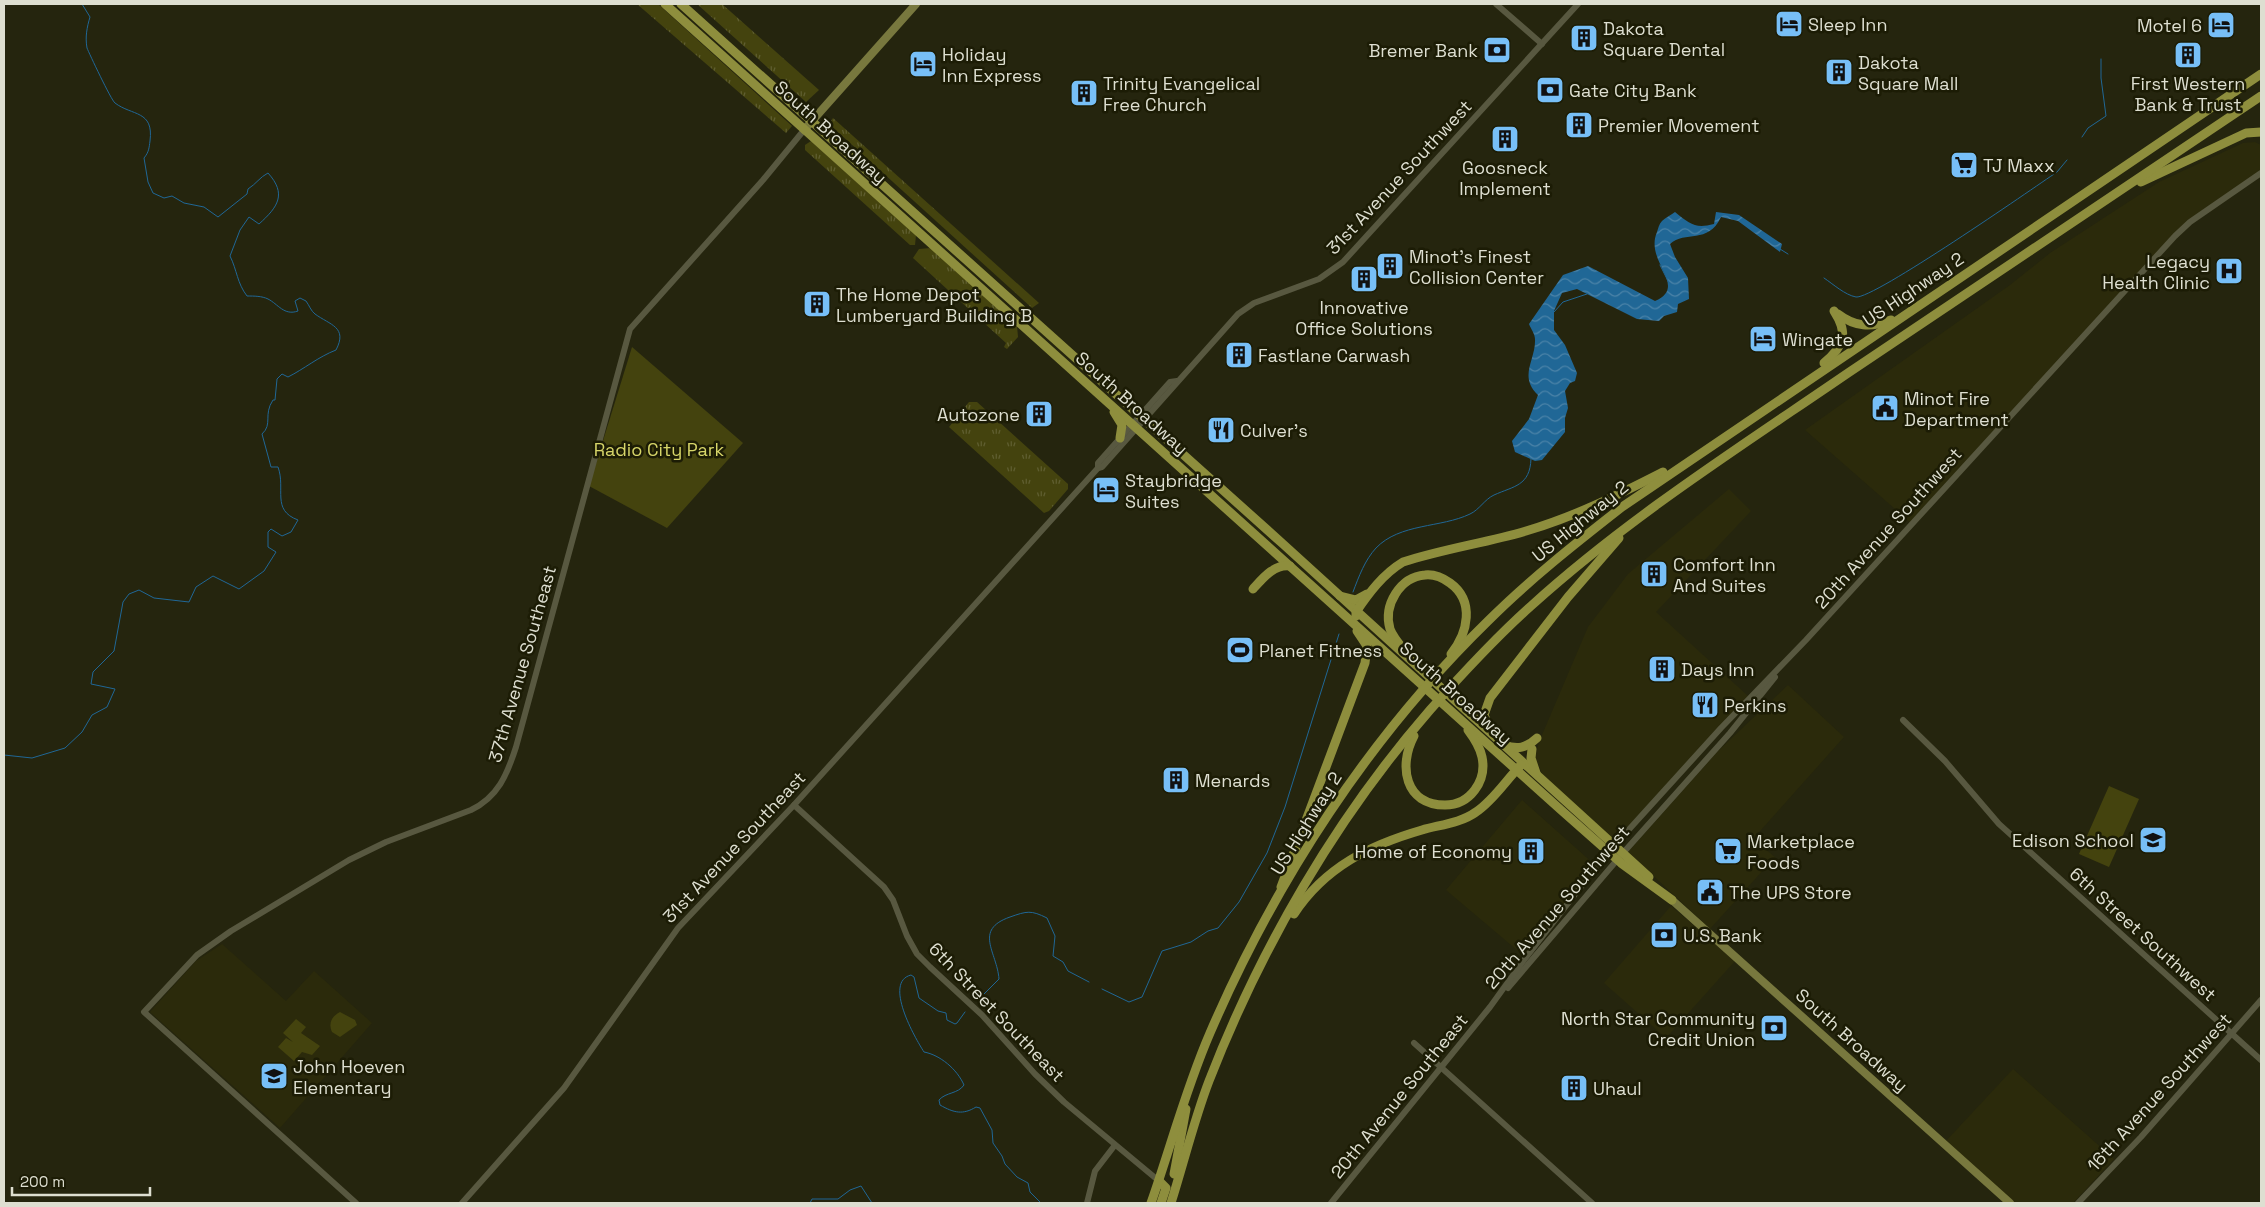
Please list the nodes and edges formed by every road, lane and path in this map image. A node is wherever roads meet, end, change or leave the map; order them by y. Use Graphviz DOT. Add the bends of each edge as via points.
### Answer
graph roads {
  1 [pos="665,4"];
  2 [pos="675,4"];
  3 [pos="682,4"];
  4 [pos="916,4"];
  5 [pos="1496,4"];
  6 [pos="1578,4"];
  7 [pos="699,20"];
  8 [pos="1542,44"];
  9 [pos="2261,74"];
  10 [pos="2261,96"];
  11 [pos="812,120"];
  12 [pos="804,130"];
  13 [pos="2261,132"];
  14 [pos="2261,173"];
  15 [pos="2094,207"];
  16 [pos="925,238"];
  17 [pos="963,272"];
  18 [pos="996,288"];
  19 [pos="1907,314"];
  20 [pos="1034,320"];
  21 [pos="1029,332"];
  22 [pos="1068,366"];
  23 [pos="1796,387"];
  24 [pos="1109,389"];
  25 [pos="1100,395"];
  26 [pos="1139,422"];
  27 [pos="1120,438"];
  28 [pos="1705,450"];
  29 [pos="1098,468"];
  30 [pos="1654,507"];
  31 [pos="1046,525"];
  32 [pos="1293,569"];
  33 [pos="1253,589"];
  34 [pos="1371,590"];
  35 [pos="1337,595"];
  36 [pos="1356,612"];
  37 [pos="1364,632"];
  38 [pos="1794,654"];
  39 [pos="1415,670"];
  40 [pos="1436,676"];
  41 [pos="1432,708"];
  42 [pos="1456,710"];
  43 [pos="1903,720"];
  44 [pos="1537,738"];
  45 [pos="1499,741"];
  46 [pos="1532,749"];
  47 [pos="1520,766"];
  48 [pos="1539,778"];
  49 [pos="1538,788"];
  50 [pos="1497,791"];
  51 [pos="794,804"];
  52 [pos="1612,849"];
  53 [pos="1620,856"];
  54 [pos="1279,898"];
  55 [pos="1672,900"];
  56 [pos="1267,953"];
  57 [pos="2261,1000"];
  58 [pos="1490,1007"];
  59 [pos="2233,1034"];
  60 [pos="1414,1042"];
  61 [pos="2261,1060"];
  62 [pos="1441,1068"];
  63 [pos="1188,1089"];
  64 [pos="1115,1145"];
  65 [pos="1159,1181"];
  66 [pos="356,1203"];
  67 [pos="462,1203"];
  68 [pos="1087,1203"];
  69 [pos="1152,1203"];
  70 [pos="1161,1203"];
  71 [pos="1171,1203"];
  72 [pos="1331,1203"];
  73 [pos="1592,1203"];
  74 [pos="2010,1203"];
  75 [pos="2078,1203"];
  1 -- 12 [label="highway, South Broadway"];
  2 -- 7 [label="highway"];
  3 -- 7 [label="highway, South Broadway"];
  4 -- 11 [label="main road"];
  5 -- 8 [label="street"];
  6 -- 8 [label="street, 31st Avenue Southwest"];
  7 -- 11 [label="highway, South Broadway"];
  8 -- 26 [label="street, 31st Avenue Southwest" via="1343,262 1313,282 1245,307"];
  9 -- 19 [label="highway, US Highway 2"];
  10 -- 15 [label="highway, US Highway 2"];
  11 -- 12 [label="main road"];
  11 -- 18 [label="highway, South Broadway"];
  12 -- 16 [label="highway, South Broadway"];
  12 -- 66 [label="street, 37th Avenue Southeast" via="635,322 627,336 516,747 498,789 482,805 349,860 231,931 197,955 144,1012"];
  13 -- 15 [label="highway" via="2246,133"];
  14 -- 38 [label="street, 20th Avenue Southwest" via="2174,236"];
  15 -- 30 [label="highway, US Highway 2"];
  16 -- 17 [label="highway, South Broadway"];
  16 -- 18 [label="highway" via="935,237 970,270"];
  17 -- 20 [label="highway" via="995,292 1028,322"];
  17 -- 21 [label="highway, South Broadway"];
  18 -- 20 [label="highway, South Broadway"];
  19 -- 23 [label="highway, US Highway 2"];
  19 -- 23 [label="highway" via="1865,327 1834,311 1844,333 1841,345 1833,356"];
  20 -- 24 [label="highway, South Broadway"];
  21 -- 22 [label="highway, South Broadway"];
  21 -- 24 [label="highway" via="1038,329 1073,362"];
  22 -- 25 [label="highway, South Broadway"];
  22 -- 26 [label="highway"];
  23 -- 28 [label="highway, US Highway 2"];
  24 -- 26 [label="highway, South Broadway"];
  25 -- 26 [label="highway, South Broadway"];
  25 -- 27 [label="highway" via="1120,418"];
  26 -- 27 [label="street, 31st Avenue Southwest"];
  26 -- 29 [label="street, 31st Avenue Southwest"];
  26 -- 32 [label="highway, South Broadway"];
  26 -- 35 [label="highway, South Broadway" via="1202,471"];
  27 -- 29 [label="street, 31st Avenue Southwest" via="1098,463"];
  28 -- 34 [label="highway" via="1573,515 1511,535 1403,562"];
  28 -- 40 [label="highway, US Highway 2" via="1622,507 1545,569 1486,622"];
  29 -- 31 [label="street, 31st Avenue Southwest"];
  30 -- 41 [label="highway, US Highway 2" via="1533,604"];
  30 -- 45 [label="highway" via="1598,561 1490,698 1484,715"];
  31 -- 51 [label="street, 31st Avenue Southeast"];
  32 -- 33 [label="highway" via="1284,565 1272,570"];
  32 -- 37 [label="highway, South Broadway"];
  32 -- 54 [label="highway" via="1359,633 1367,655 1285,874"];
  34 -- 35 [label="highway" via="1356,600"];
  34 -- 36 [label="highway"];
  35 -- 36 [label="highway, South Broadway"];
  36 -- 37 [label="highway" via="1356,619"];
  36 -- 39 [label="highway, South Broadway"];
  37 -- 39 [label="highway, South Broadway"];
  38 -- 52 [label="street, 20th Avenue Southwest" via="1721,728"];
  38 -- 53 [label="street, 20th Avenue Southwest"];
  39 -- 40 [label="highway" via="1390,628 1391,602 1410,580 1437,576 1460,592 1467,617 1462,636"];
  39 -- 42 [label="highway, South Broadway"];
  40 -- 54 [label="highway, US Highway 2" via="1354,776"];
  41 -- 42 [label="highway" via="1409,745 1404,768 1414,790 1423,798 1447,805 1463,800 1476,789 1484,764 1480,750"];
  41 -- 56 [label="highway, US Highway 2" via="1348,819"];
  42 -- 45 [label="highway, South Broadway"];
  42 -- 47 [label="highway, South Broadway"];
  43 -- 59 [label="street, 6th Street Southwest" via="1945,761 1999,824"];
  44 -- 45 [label="highway" via="1524,748 1513,748"];
  45 -- 47 [label="highway, South Broadway"];
  46 -- 48 [label="highway" via="1533,765"];
  47 -- 48 [label="highway, South Broadway"];
  47 -- 49 [label="highway, South Broadway"];
  47 -- 50 [label="highway"];
  48 -- 52 [label="highway, South Broadway"];
  49 -- 50 [label="highway" via="1520,780"];
  49 -- 52 [label="highway, South Broadway"];
  50 -- 56 [label="highway" via="1484,806 1466,818 1377,844 1337,868 1297,909"];
  51 -- 64 [label="street, 6th Street Southeast" via="884,887 894,900 917,954 982,1016 1035,1074"];
  51 -- 67 [label="street, 31st Avenue Southeast" via="678,928 564,1088"];
  52 -- 53 [label="highway, South Broadway"];
  52 -- 58 [label="street, 20th Avenue Southwest"];
  53 -- 55 [label="highway, South Broadway"];
  53 -- 58 [label="street, 20th Avenue Southwest"];
  54 -- 63 [label="highway, US Highway 2" via="1238,972"];
  55 -- 74 [label="main road, South Broadway"];
  56 -- 71 [label="highway, US Highway 2" via="1208,1082"];
  57 -- 59 [label="street, 16th Avenue Southwest"];
  58 -- 62 [label="street, 20th Avenue Southeast"];
  59 -- 61 [label="street, 6th Street Southwest"];
  59 -- 75 [label="street, 16th Avenue Southwest"];
  60 -- 62 [label="street"];
  62 -- 72 [label="street, 20th Avenue Southeast"];
  62 -- 73 [label="street"];
  63 -- 65 [label="highway, US Highway 2"];
  63 -- 71 [label="highway" via="1178,1159 1168,1195"];
  64 -- 65 [label="street, 6th Street Southeast"];
  64 -- 68 [label="street" via="1095,1171"];
  65 -- 69 [label="highway, US Highway 2"];
  65 -- 70 [label="highway" via="1166,1188"];
}
